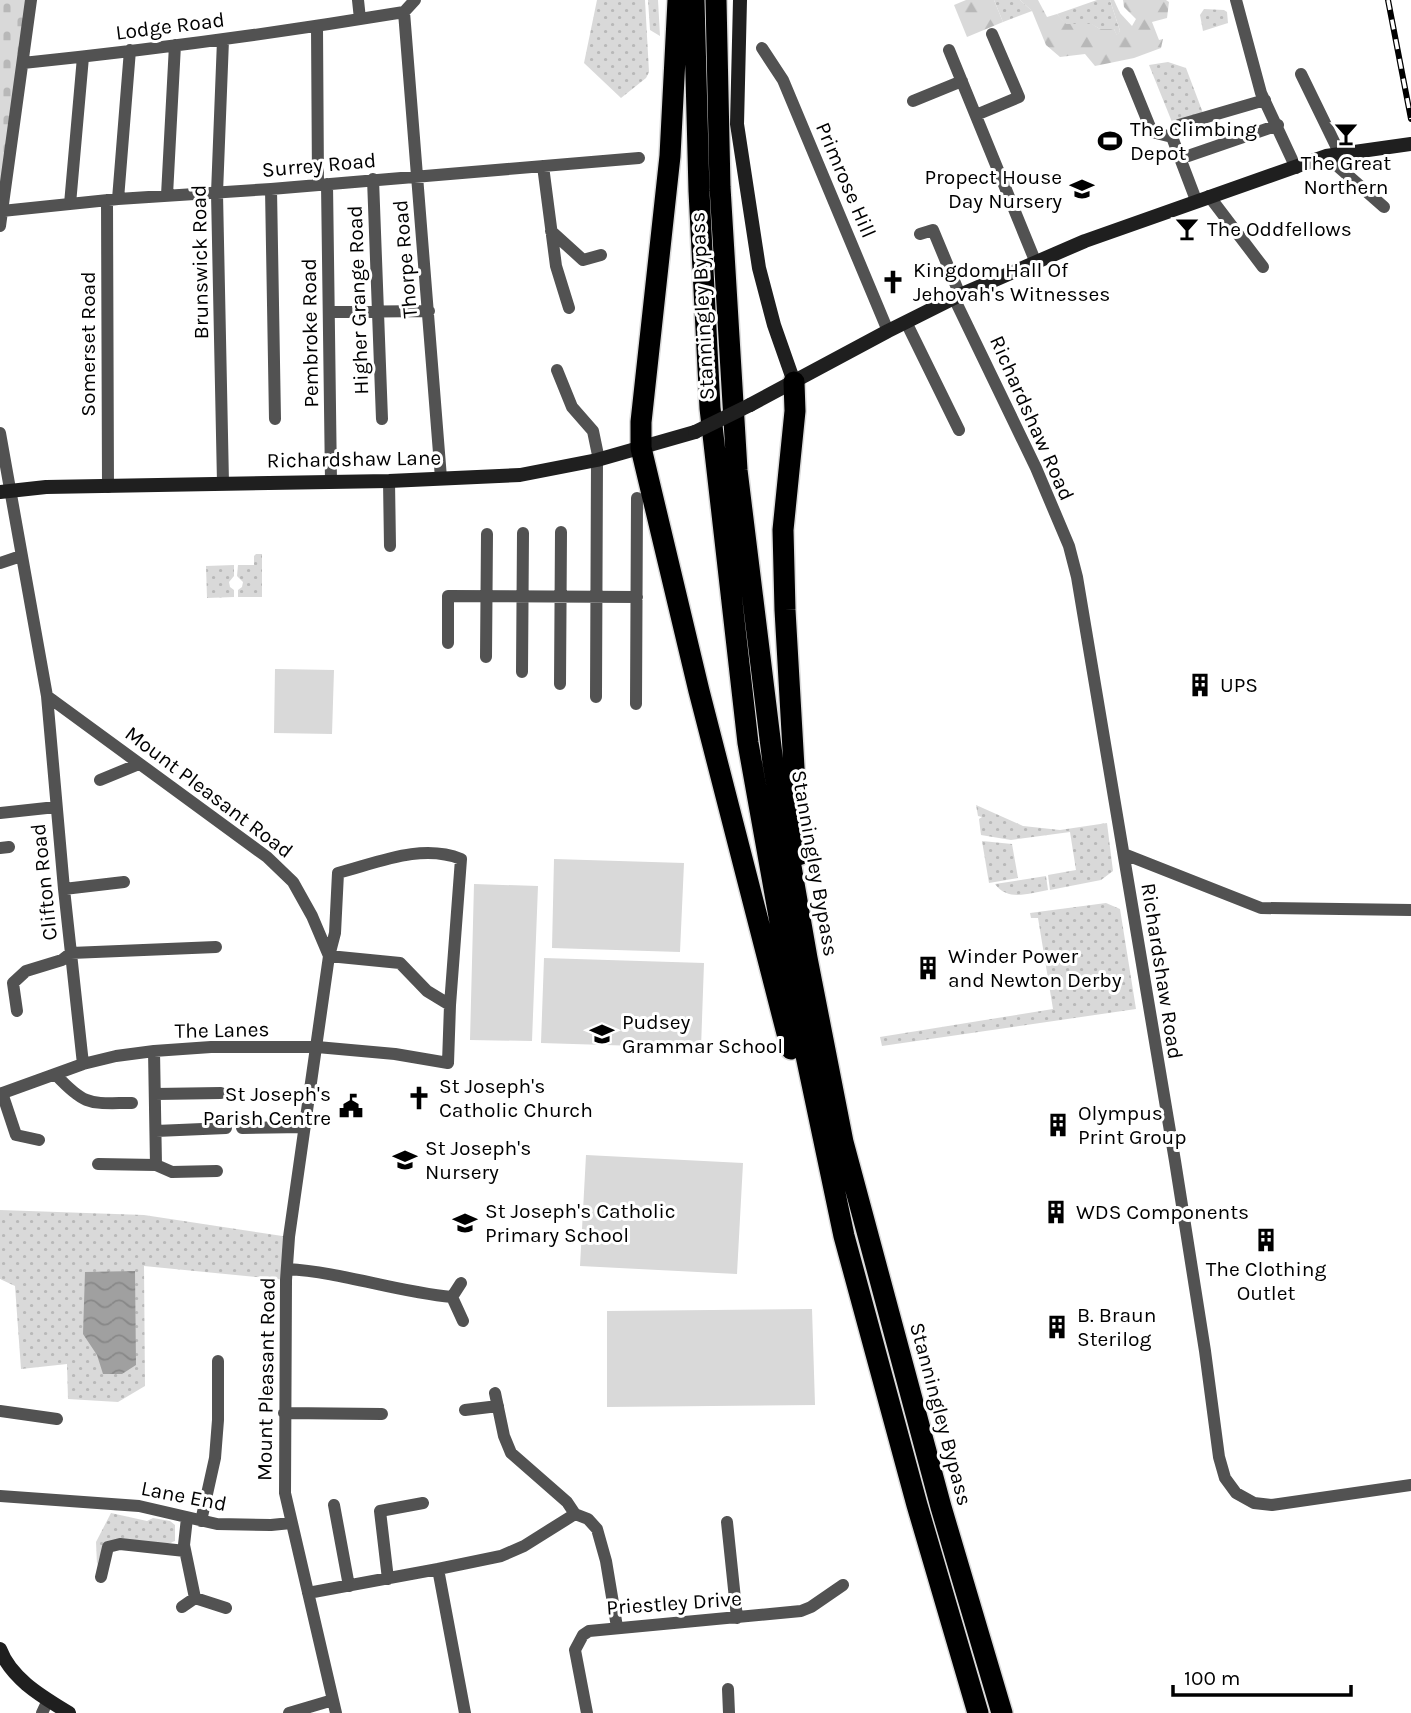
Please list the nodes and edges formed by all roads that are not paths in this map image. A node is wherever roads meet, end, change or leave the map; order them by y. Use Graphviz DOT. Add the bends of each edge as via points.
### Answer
graph roads {
  1 [pos="31,0"];
  2 [pos="358,0"];
  3 [pos="415,0"];
  4 [pos="678,0"];
  5 [pos="694,0"];
  6 [pos="716,0"];
  7 [pos="728,0"];
  8 [pos="740,0"];
  9 [pos="1236,0"];
  10 [pos="404,12"];
  11 [pos="360,19"];
  12 [pos="317,27"];
  13 [pos="992,34"];
  14 [pos="223,40"];
  15 [pos="175,45"];
  16 [pos="762,48"];
  17 [pos="130,50"];
  18 [pos="949,50"];
  19 [pos="83,57"];
  20 [pos="23,63"];
  21 [pos="1128,73"];
  22 [pos="1301,74"];
  23 [pos="962,81"];
  24 [pos="1265,100"];
  25 [pos="913,101"];
  26 [pos="976,115"];
  27 [pos="1179,125"];
  28 [pos="1278,125"];
  29 [pos="718,136"];
  30 [pos="1411,144"];
  31 [pos="1333,155"];
  32 [pos="1188,156"];
  33 [pos="639,158"];
  34 [pos="543,166"];
  35 [pos="1296,167"];
  36 [pos="417,176"];
  37 [pos="373,179"];
  38 [pos="323,184"];
  39 [pos="271,189"];
  40 [pos="217,192"];
  41 [pos="167,195"];
  42 [pos="1203,198"];
  43 [pos="113,200"];
  44 [pos="70,204"];
  45 [pos="1384,207"];
  46 [pos="2,211"];
  47 [pos="0,226"];
  48 [pos="551,231"];
  49 [pos="920,234"];
  50 [pos="601,255"];
  51 [pos="1036,263"];
  52 [pos="1263,267"];
  53 [pos="957,297"];
  54 [pos="569,308"];
  55 [pos="377,311"];
  56 [pos="429,311"];
  57 [pos="329,312"];
  58 [pos="906,322"];
  59 [pos="888,331"];
  60 [pos="557,370"];
  61 [pos="794,382"];
  62 [pos="275,419"];
  63 [pos="382,419"];
  64 [pos="959,430"];
  65 [pos="0,433"];
  66 [pos="640,448"];
  67 [pos="598,460"];
  68 [pos="441,478"];
  69 [pos="331,481"];
  70 [pos="389,481"];
  71 [pos="223,483"];
  72 [pos="108,487"];
  73 [pos="5,492"];
  74 [pos="637,498"];
  75 [pos="561,532"];
  76 [pos="523,533"];
  77 [pos="486,534"];
  78 [pos="390,546"];
  79 [pos="21,556"];
  80 [pos="0,563"];
  81 [pos="523,595"];
  82 [pos="487,596"];
  83 [pos="560,596"];
  84 [pos="596,596"];
  85 [pos="637,597"];
  86 [pos="448,643"];
  87 [pos="486,657"];
  88 [pos="522,672"];
  89 [pos="561,684"];
  90 [pos="47,696"];
  91 [pos="596,697"];
  92 [pos="636,704"];
  93 [pos="139,764"];
  94 [pos="100,780"];
  95 [pos="56,807"];
  96 [pos="0,813"];
  97 [pos="1124,854"];
  98 [pos="124,882"];
  99 [pos="64,889"];
  100 [pos="1411,910"];
  101 [pos="798,911"];
  102 [pos="216,947"];
  103 [pos="71,953"];
  104 [pos="329,956"];
  105 [pos="450,1005"];
  106 [pos="17,1011"];
  107 [pos="317,1046"];
  108 [pos="154,1051"];
  109 [pos="83,1064"];
  110 [pos="56,1075"];
  111 [pos="221,1093"];
  112 [pos="1,1094"];
  113 [pos="155,1094"];
  114 [pos="132,1103"];
  115 [pos="304,1127"];
  116 [pos="226,1128"];
  117 [pos="242,1128"];
  118 [pos="156,1130"];
  119 [pos="39,1140"];
  120 [pos="98,1164"];
  121 [pos="156,1165"];
  122 [pos="217,1171"];
  123 [pos="844,1236"];
  124 [pos="287,1269"];
  125 [pos="461,1283"];
  126 [pos="452,1297"];
  127 [pos="463,1321"];
  128 [pos="218,1361"];
  129 [pos="465,1410"];
  130 [pos="0,1411"];
  131 [pos="284,1413"];
  132 [pos="382,1414"];
  133 [pos="57,1419"];
  134 [pos="1411,1485"];
  135 [pos="0,1496"];
  136 [pos="423,1503"];
  137 [pos="334,1505"];
  138 [pos="575,1514"];
  139 [pos="187,1518"];
  140 [pos="201,1521"];
  141 [pos="290,1522"];
  142 [pos="727,1522"];
  143 [pos="185,1551"];
  144 [pos="438,1569"];
  145 [pos="101,1577"];
  146 [pos="388,1579"];
  147 [pos="843,1585"];
  148 [pos="349,1586"];
  149 [pos="308,1593"];
  150 [pos="195,1598"];
  151 [pos="182,1607"];
  152 [pos="226,1608"];
  153 [pos="737,1618"];
  154 [pos="617,1627"];
  155 [pos="0,1649"];
  156 [pos="4,1671"];
  157 [pos="728,1689"];
  158 [pos="45,1707"];
  159 [pos="335,1707"];
  160 [pos="69,1713"];
  161 [pos="289,1713"];
  162 [pos="465,1713"];
  163 [pos="587,1713"];
  164 [pos="729,1713"];
  165 [pos="978,1713"];
  166 [pos="1002,1713"];
  1 -- 20 [label="street"];
  2 -- 11 [label="street"];
  3 -- 10 [label="street"];
  4 -- 66 [label="highway" via="670,156"];
  5 -- 123 [label="highway, Stanningley Bypass" via="710,408 748,743 792,989"];
  6 -- 29 [label="highway, Stanningley Bypass"];
  7 -- 29 [label="highway"];
  8 -- 61 [label="main road" via="737,124 759,268"];
  9 -- 24 [label="street"];
  10 -- 11 [label="street, Lodge Road"];
  10 -- 36 [label="street, Thorpe Road"];
  11 -- 12 [label="street, Lodge Road"];
  12 -- 14 [label="street, Lodge Road"];
  12 -- 38 [label="street, Pembroke Road"];
  13 -- 26 [label="street" via="1018,97"];
  14 -- 15 [label="street, Lodge Road"];
  14 -- 40 [label="street, Brunswick Road"];
  15 -- 17 [label="street, Lodge Road"];
  15 -- 41 [label="street"];
  16 -- 59 [label="street, Primrose Hill" via="783,80"];
  17 -- 19 [label="street, Lodge Road"];
  17 -- 43 [label="street, Somerset Road"];
  18 -- 23 [label="street"];
  19 -- 20 [label="street, Lodge Road"];
  19 -- 44 [label="street"];
  20 -- 46 [label="street"];
  21 -- 42 [label="street" via="1152,132 1172,137"];
  22 -- 31 [label="street"];
  23 -- 25 [label="street"];
  23 -- 26 [label="street"];
  24 -- 27 [label="street"];
  24 -- 28 [label="street"];
  26 -- 51 [label="street"];
  28 -- 32 [label="street"];
  28 -- 35 [label="street"];
  29 -- 101 [label="highway, Stanningley Bypass" via="737,470 773,763"];
  30 -- 31 [label="main road"];
  31 -- 35 [label="main road"];
  31 -- 45 [label="street"];
  33 -- 34 [label="street, Surrey Road"];
  34 -- 36 [label="street, Surrey Road"];
  34 -- 48 [label="street"];
  35 -- 42 [label="main road"];
  36 -- 37 [label="street, Surrey Road"];
  36 -- 56 [label="street, Thorpe Road"];
  37 -- 38 [label="street, Surrey Road"];
  37 -- 55 [label="street, Higher Grange Road"];
  38 -- 39 [label="street, Surrey Road"];
  38 -- 57 [label="street, Pembroke Road"];
  39 -- 40 [label="street, Surrey Road"];
  39 -- 62 [label="street"];
  40 -- 41 [label="street, Surrey Road"];
  40 -- 71 [label="street, Brunswick Road"];
  41 -- 43 [label="street, Surrey Road"];
  42 -- 51 [label="main road"];
  42 -- 52 [label="street"];
  43 -- 44 [label="street, Surrey Road"];
  43 -- 72 [label="street, Somerset Road"];
  44 -- 46 [label="street, Surrey Road"];
  46 -- 47 [label="street"];
  48 -- 50 [label="street" via="583,260"];
  48 -- 54 [label="street" via="555,266"];
  49 -- 53 [label="street, Richardshaw Road" via="933,230"];
  51 -- 53 [label="main road"];
  53 -- 58 [label="main road"];
  53 -- 97 [label="street, Richardshaw Road" via="1069,546 1084,609"];
  55 -- 56 [label="street"];
  55 -- 57 [label="street"];
  55 -- 63 [label="street, Higher Grange Road"];
  56 -- 68 [label="street, Thorpe Road"];
  57 -- 69 [label="street, Pembroke Road"];
  58 -- 59 [label="main road"];
  58 -- 64 [label="street"];
  59 -- 61 [label="main road"];
  60 -- 67 [label="street" via="572,407 593,431"];
  61 -- 66 [label="main road, Richardshaw Lane, bridge" via="695,432"];
  61 -- 101 [label="highway" via="783,530 799,830"];
  65 -- 73 [label="street"];
  66 -- 67 [label="main road, Richardshaw Lane"];
  66 -- 123 [label="highway" via="774,988"];
  67 -- 68 [label="main road, Richardshaw Lane" via="520,475"];
  67 -- 84 [label="street"];
  68 -- 70 [label="main road, Richardshaw Lane"];
  69 -- 70 [label="main road, Richardshaw Lane"];
  69 -- 71 [label="main road, Richardshaw Lane"];
  70 -- 78 [label="street"];
  71 -- 72 [label="main road, Richardshaw Lane"];
  72 -- 73 [label="main road, Richardshaw Lane"];
  73 -- 79 [label="street"];
  74 -- 85 [label="street"];
  75 -- 83 [label="street"];
  76 -- 81 [label="street"];
  77 -- 82 [label="street"];
  79 -- 80 [label="street"];
  79 -- 90 [label="street"];
  81 -- 82 [label="street"];
  81 -- 83 [label="street"];
  81 -- 88 [label="street"];
  82 -- 86 [label="street" via="448,596"];
  82 -- 87 [label="street"];
  83 -- 84 [label="street"];
  83 -- 89 [label="street"];
  84 -- 85 [label="street"];
  84 -- 91 [label="street"];
  85 -- 92 [label="street"];
  90 -- 93 [label="street, Mount Pleasant Road"];
  90 -- 95 [label="street, Clifton Road"];
  93 -- 94 [label="street"];
  93 -- 104 [label="street, Mount Pleasant Road" via="267,857 293,882"];
  95 -- 96 [label="street"];
  95 -- 99 [label="street, Clifton Road"];
  97 -- 100 [label="street" via="1261,908"];
  97 -- 134 [label="street, Richardshaw Road" via="1225,1478 1236,1493 1254,1503 1272,1505"];
  98 -- 99 [label="street"];
  99 -- 103 [label="street, Clifton Road"];
  101 -- 166 [label="highway, Stanningley Bypass" via="843,1142 941,1507"];
  102 -- 103 [label="street"];
  103 -- 106 [label="street" via="26,971 13,983"];
  103 -- 109 [label="street, Clifton Road"];
  104 -- 105 [label="street" via="400,963 427,991"];
  104 -- 105 [label="street" via="338,873 422,851 447,853 461,859"];
  104 -- 107 [label="street, Mount Pleasant Road"];
  105 -- 107 [label="street, The Lanes" via="448,1063"];
  107 -- 108 [label="street, The Lanes"];
  107 -- 115 [label="street, Mount Pleasant Road"];
  108 -- 109 [label="street, The Lanes"];
  108 -- 113 [label="street"];
  109 -- 110 [label="street, The Lanes"];
  110 -- 112 [label="street, The Lanes"];
  110 -- 114 [label="street" via="91,1103"];
  111 -- 113 [label="street"];
  112 -- 119 [label="street, The Lanes" via="16,1135"];
  113 -- 118 [label="street"];
  115 -- 117 [label="street"];
  115 -- 124 [label="street, Mount Pleasant Road"];
  116 -- 118 [label="street"];
  118 -- 121 [label="street"];
  120 -- 121 [label="street"];
  121 -- 122 [label="street" via="172,1172"];
  123 -- 165 [label="highway, Stanningley Bypass"];
  124 -- 126 [label="street" via="320,1271 396,1290"];
  124 -- 131 [label="street, Mount Pleasant Road"];
  125 -- 126 [label="street"];
  126 -- 127 [label="street"];
  128 -- 140 [label="street" via="215,1458"];
  129 -- 138 [label="street" via="496,1399 511,1452"];
  130 -- 133 [label="street"];
  131 -- 132 [label="street"];
  131 -- 141 [label="street, Mount Pleasant Road"];
  135 -- 139 [label="street, Lane End" via="116,1503"];
  136 -- 146 [label="street" via="380,1511"];
  137 -- 148 [label="street"];
  138 -- 144 [label="street" via="501,1556"];
  138 -- 154 [label="street" via="597,1529"];
  139 -- 140 [label="street, Lane End"];
  139 -- 143 [label="street"];
  140 -- 141 [label="street, Lane End" via="259,1526"];
  141 -- 149 [label="street"];
  142 -- 153 [label="street"];
  143 -- 145 [label="street" via="120,1544 108,1547"];
  143 -- 150 [label="street"];
  144 -- 146 [label="street"];
  144 -- 162 [label="street"];
  146 -- 148 [label="street"];
  147 -- 153 [label="street, Priestley Drive" via="801,1611"];
  148 -- 149 [label="street"];
  149 -- 159 [label="street"];
  150 -- 151 [label="street"];
  150 -- 152 [label="street"];
  153 -- 154 [label="street, Priestley Drive"];
  154 -- 163 [label="street, Priestley Drive" via="589,1631 578,1642"];
  155 -- 156 [label="main road"];
  156 -- 158 [label="main road" via="27,1685"];
  157 -- 164 [label="street"];
  158 -- 160 [label="main road"];
  159 -- 161 [label="street"];
}
